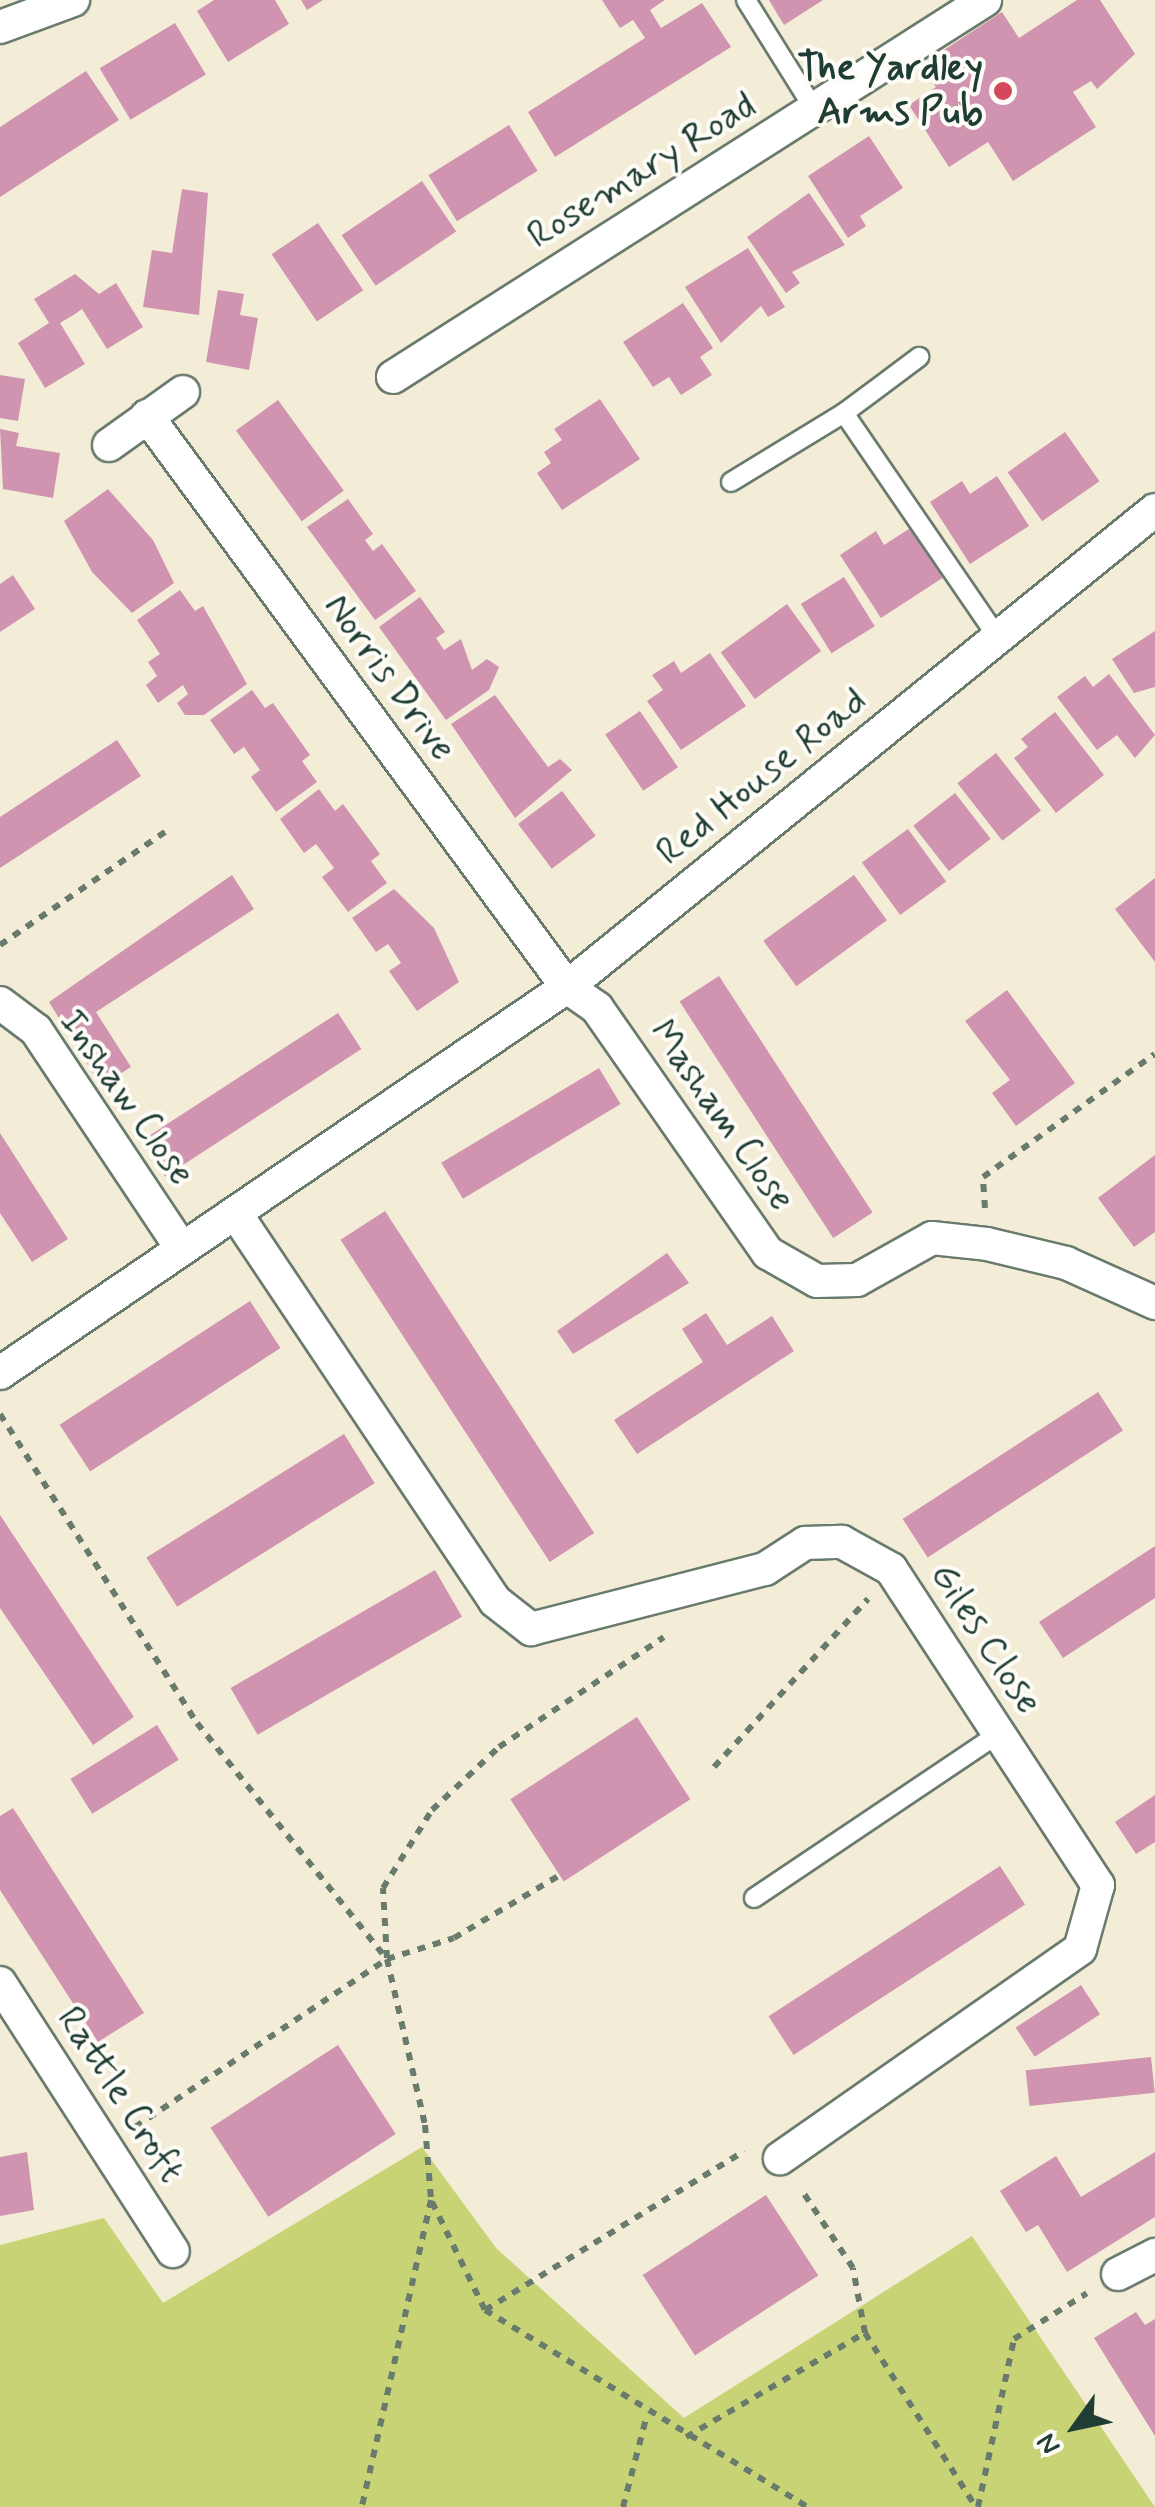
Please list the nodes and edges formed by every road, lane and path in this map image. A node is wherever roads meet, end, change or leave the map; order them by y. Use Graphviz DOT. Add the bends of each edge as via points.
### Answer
graph roads {
  1 [pos="73,0"];
  2 [pos="746,0"];
  3 [pos="985,0"];
  4 [pos="0,27"];
  5 [pos="814,109"];
  6 [pos="919,357"];
  7 [pos="393,377"];
  8 [pos="184,392"];
  9 [pos="844,414"];
  10 [pos="147,416"];
  11 [pos="109,445"];
  12 [pos="731,482"];
  13 [pos="1155,510"];
  14 [pos="998,638"];
  15 [pos="171,828"];
  16 [pos="0,946"];
  17 [pos="567,987"];
  18 [pos="0,1003"];
  19 [pos="1155,1054"];
  20 [pos="238,1217"];
  21 [pos="987,1244"];
  22 [pos="180,1246"];
  23 [pos="1155,1303"];
  24 [pos="0,1374"];
  25 [pos="0,1414"];
  26 [pos="883,1564"];
  27 [pos="682,1624"];
  28 [pos="1000,1734"];
  29 [pos="714,1767"];
  30 [pos="560,1875"];
  31 [pos="754,1898"];
  32 [pos="387,1960"];
  33 [pos="0,1983"];
  34 [pos="105,2147"];
  35 [pos="780,2158"];
  36 [pos="431,2200"];
  37 [pos="172,2251"];
  38 [pos="1155,2255"];
  39 [pos="1118,2274"];
  40 [pos="486,2310"];
  41 [pos="866,2332"];
  42 [pos="647,2415"];
  43 [pos="686,2437"];
  44 [pos="362,2507"];
  45 [pos="623,2507"];
  46 [pos="808,2507"];
  47 [pos="977,2507"];
  1 -- 4 [label="street"];
  2 -- 5 [label="lane"];
  3 -- 5 [label="street, Rosemary Road"];
  5 -- 7 [label="street, Rosemary Road"];
  6 -- 9 [label="lane"];
  8 -- 10 [label="street"];
  9 -- 12 [label="lane"];
  9 -- 14 [label="lane"];
  10 -- 11 [label="street"];
  10 -- 17 [label="street, Norris Drive"];
  13 -- 14 [label="street, Red House Road"];
  14 -- 17 [label="street, Red House Road"];
  15 -- 16 [label="path"];
  17 -- 20 [label="street, Red House Road"];
  17 -- 21 [label="street, Masham Close" via="597,1008 768,1253 817,1281 857,1280 932,1238"];
  18 -- 22 [label="street, Inshaw Close" via="36,1030"];
  19 -- 21 [label="path" via="984,1177"];
  20 -- 22 [label="street, Red House Road"];
  20 -- 26 [label="street, Giles Close" via="495,1601 530,1629 765,1569 805,1544 842,1542"];
  21 -- 23 [label="street, Masham Close" via="1066,1263"];
  22 -- 24 [label="street, Red House Road"];
  25 -- 32 [label="path" via="197,1723"];
  26 -- 28 [label="street, Giles Close"];
  26 -- 29 [label="path" via="862,1614"];
  27 -- 32 [label="path" via="499,1746 432,1810 383,1888"];
  28 -- 31 [label="lane"];
  28 -- 35 [label="street, Giles Close" via="1098,1885 1080,1950"];
  30 -- 32 [label="path" via="454,1938"];
  32 -- 34 [label="path"];
  32 -- 36 [label="path" via="425,2125"];
  33 -- 34 [label="street, Rattle Croft"];
  34 -- 37 [label="street, Rattle Croft"];
  35 -- 40 [label="path" via="752,2146"];
  35 -- 41 [label="path" via="853,2268"];
  36 -- 40 [label="path"];
  36 -- 44 [label="path"];
  38 -- 39 [label="street"];
  39 -- 47 [label="path" via="1014,2339"];
  40 -- 42 [label="path"];
  41 -- 43 [label="path"];
  41 -- 47 [label="path"];
  42 -- 43 [label="path"];
  42 -- 45 [label="path"];
  43 -- 46 [label="path"];
}
